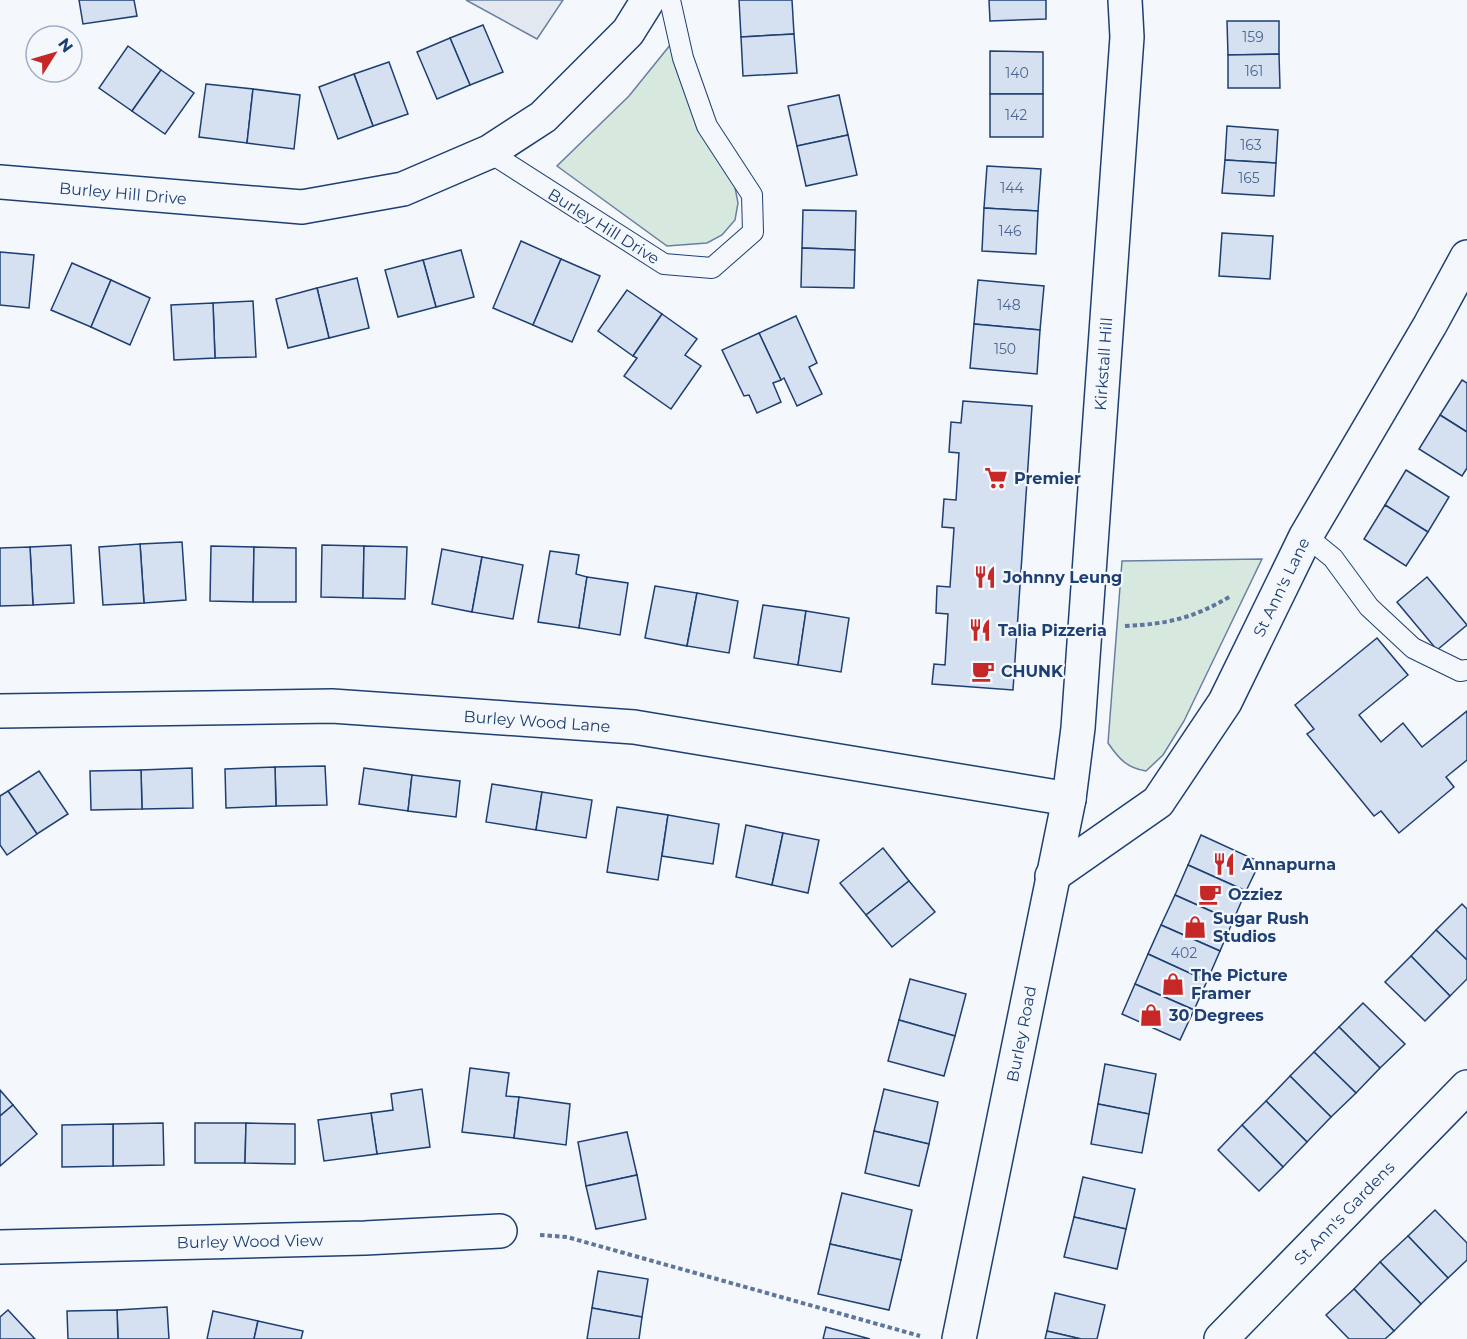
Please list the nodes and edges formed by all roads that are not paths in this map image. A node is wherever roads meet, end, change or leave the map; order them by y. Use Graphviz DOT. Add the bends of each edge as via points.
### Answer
graph roads {
  1 [pos="648,0"];
  2 [pos="669,0"];
  3 [pos="1125,0"];
  4 [pos="489,152"];
  5 [pos="0,182"];
  6 [pos="1467,257"];
  7 [pos="1306,536"];
  8 [pos="1467,670"];
  9 [pos="0,711"];
  10 [pos="1078,728"];
  11 [pos="1069,799"];
  12 [pos="1052,876"];
  13 [pos="1467,1086"];
  14 [pos="500,1231"];
  15 [pos="0,1246"];
  16 [pos="959,1339"];
  17 [pos="1221,1339"];
  1 -- 4 [label="street, Burley Hill Drive" via="628,32 543,117"];
  2 -- 4 [label="lane, Burley Hill Drive" via="683,58 707,126 752,195 753,232 712,268 664,264"];
  3 -- 10 [label="street, Kirkstall Hill" via="1127,37"];
  4 -- 5 [label="street, Burley Hill Drive" via="403,189 302,207"];
  6 -- 7 [label="street, St Ann's Lane"];
  7 -- 8 [label="lane" via="1333,558 1370,608 1413,648 1460,671"];
  7 -- 12 [label="street, St Ann's Lane" via="1225,702 1158,802"];
  9 -- 11 [label="street, Burley Wood Lane" via="332,706 634,727"];
  10 -- 11 [label="street, Burley Road"];
  11 -- 12 [label="street, Burley Road"];
  12 -- 16 [label="street, Burley Road"];
  13 -- 17 [label="street, St Ann's Gardens"];
  14 -- 15 [label="street, Burley Wood View"];
}
